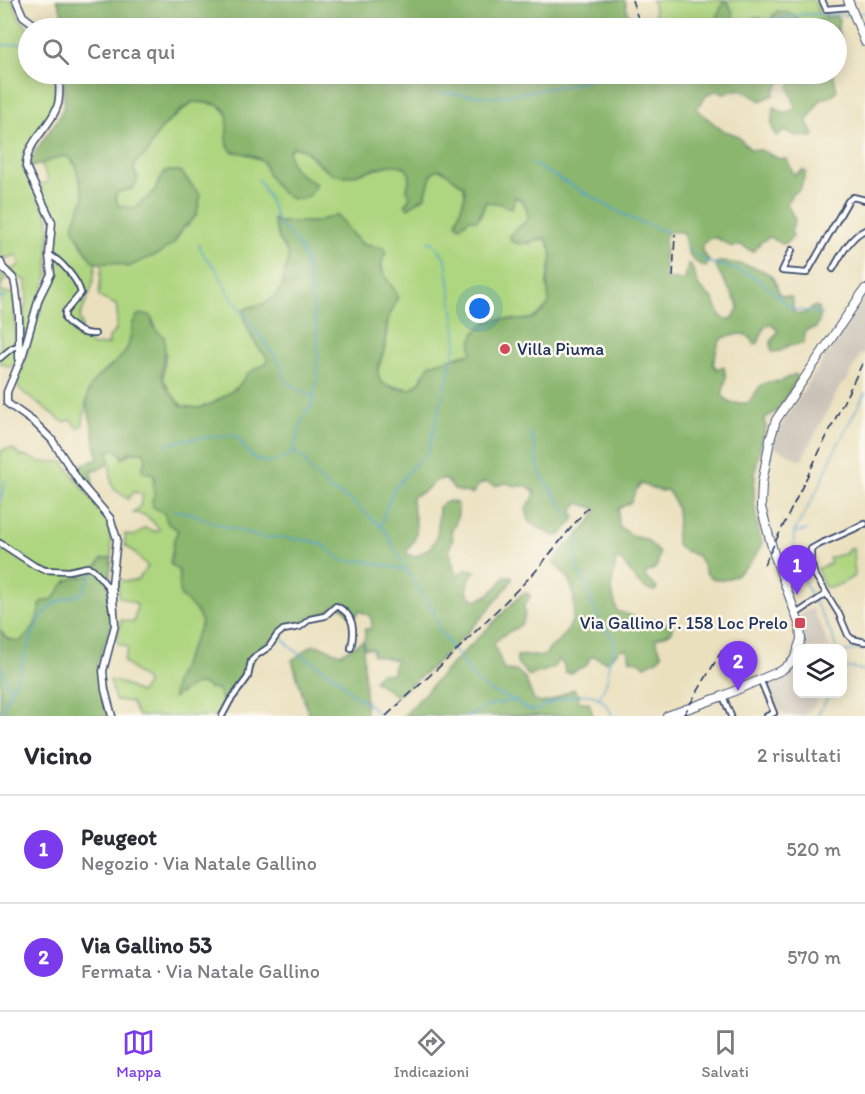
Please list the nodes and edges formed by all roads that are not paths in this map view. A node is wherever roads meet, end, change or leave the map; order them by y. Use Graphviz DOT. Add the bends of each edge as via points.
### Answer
graph roads {
  1 [pos="16,0"];
  2 [pos="822,0"];
  3 [pos="849,4"];
  4 [pos="26,18"];
  5 [pos="861,22"];
  6 [pos="865,42"];
  7 [pos="58,84"];
  8 [pos="865,200"];
  9 [pos="865,230"];
  10 [pos="792,250"];
  11 [pos="49,255"];
  12 [pos="0,261"];
  13 [pos="833,269"];
  14 [pos="865,289"];
  15 [pos="95,334"];
  16 [pos="20,345"];
  17 [pos="0,358"];
  18 [pos="18,364"];
  19 [pos="865,524"];
  20 [pos="0,543"];
  21 [pos="825,594"];
  22 [pos="114,612"];
  23 [pos="796,614"];
  24 [pos="865,642"];
  25 [pos="799,644"];
  26 [pos="351,648"];
  27 [pos="793,658"];
  28 [pos="760,679"];
  29 [pos="723,696"];
  30 [pos="112,716"];
  31 [pos="222,716"];
  32 [pos="667,716"];
  33 [pos="731,716"];
  34 [pos="767,716"];
  1 -- 4 [label="street"];
  2 -- 3 [label="street" via="830,10"];
  3 -- 5 [label="main road"];
  5 -- 6 [label="main road"];
  7 -- 11 [label="street" via="57,106 26,159 26,167 52,222"];
  8 -- 10 [label="street" via="853,197 848,201 807,273 782,271"];
  9 -- 13 [label="street" via="844,250"];
  11 -- 15 [label="street" via="57,258 81,293 64,319"];
  11 -- 18 [label="street" via="51,274 39,298"];
  12 -- 16 [label="street" via="14,279"];
  14 -- 23 [label="main road" via="776,420 770,440 761,499 763,516"];
  16 -- 17 [label="street"];
  16 -- 18 [label="street"];
  18 -- 22 [label="street" via="7,403 52,440 80,483 110,518 117,539 112,584"];
  19 -- 21 [label="street" via="811,549 814,573"];
  20 -- 22 [label="street" via="45,570 93,569 108,587"];
  21 -- 23 [label="street"];
  21 -- 24 [label="street" via="848,635"];
  22 -- 30 [label="street" via="115,625 103,671"];
  23 -- 25 [label="main road" via="801,633"];
  26 -- 31 [label="street" via="352,620 340,607 300,627 283,630 251,661 248,676"];
  27 -- 28 [label="main road" via="788,666"];
  28 -- 29 [label="main road"];
  28 -- 34 [label="street" via="774,713"];
  29 -- 32 [label="main road"];
  29 -- 33 [label="street"];
}
